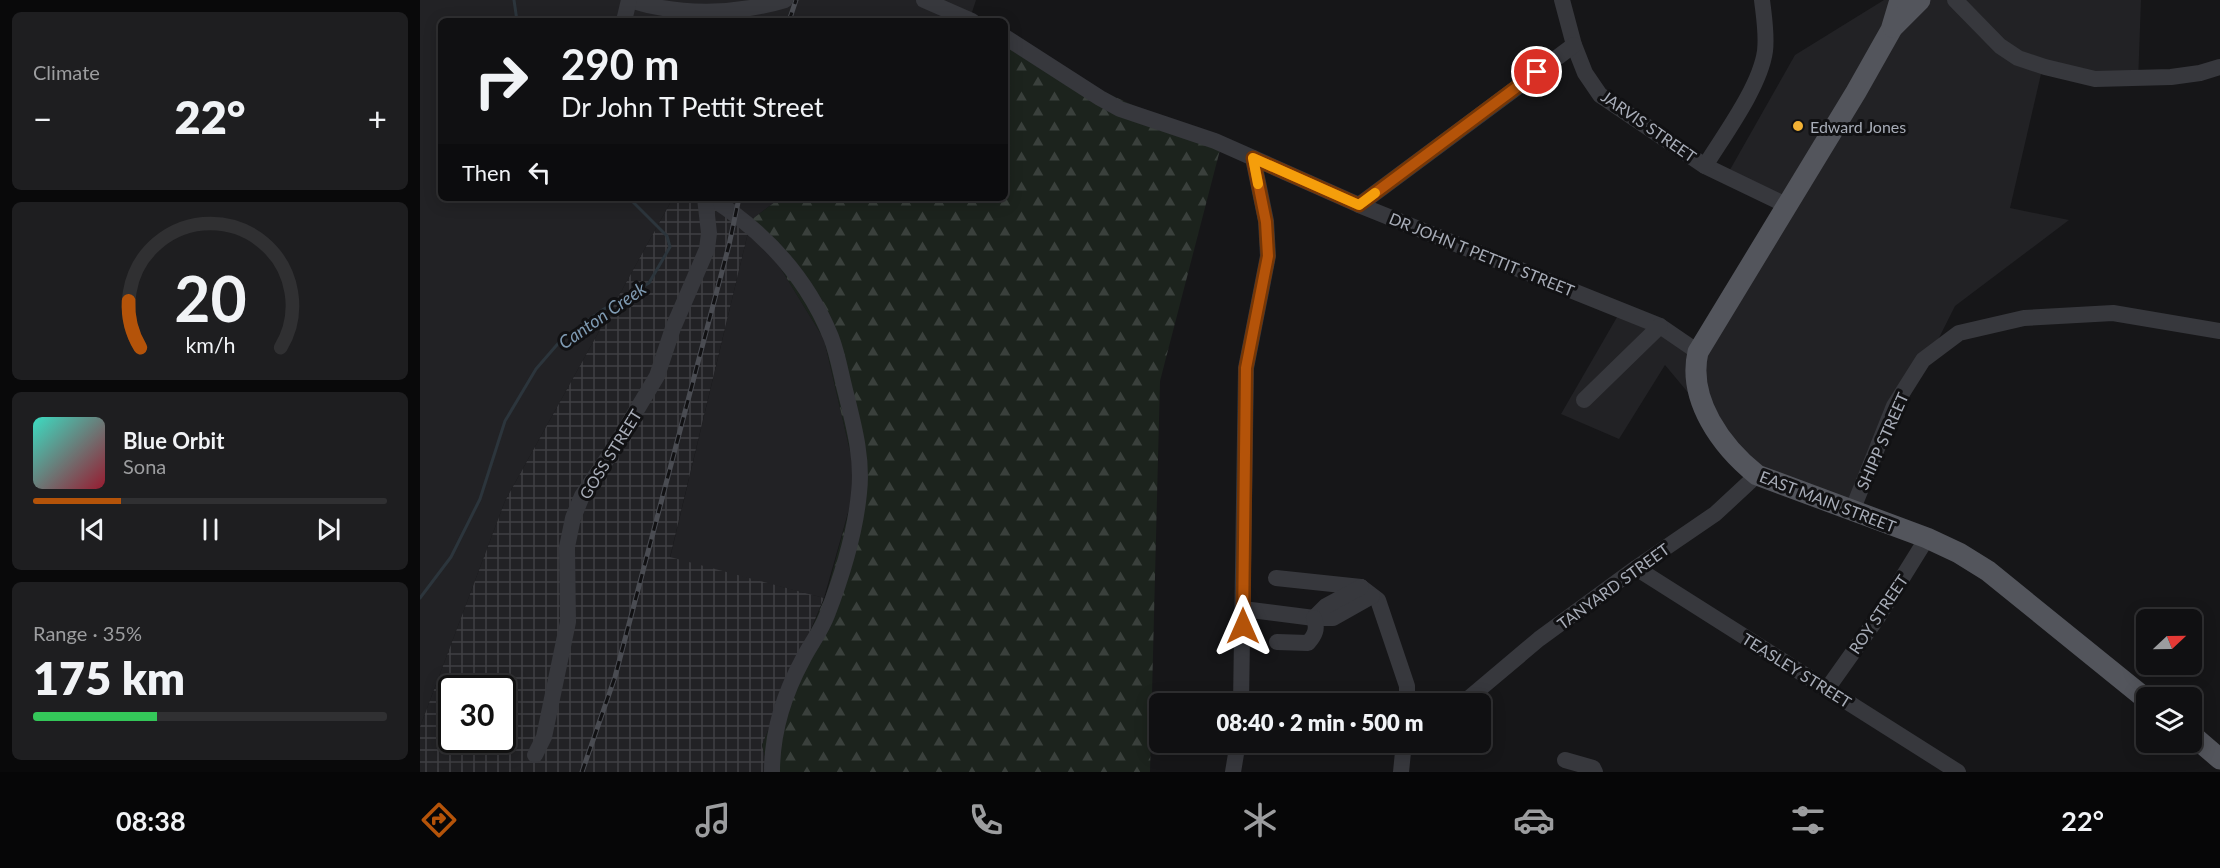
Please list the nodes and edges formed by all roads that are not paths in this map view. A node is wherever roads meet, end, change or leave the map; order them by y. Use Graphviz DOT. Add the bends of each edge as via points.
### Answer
graph roads {
  1 [pos="629,0"];
  2 [pos="785,0"];
  3 [pos="924,0"];
  4 [pos="1562,0"];
  5 [pos="1762,0"];
  6 [pos="1900,0"];
  7 [pos="1920,0"];
  8 [pos="1956,0"];
  9 [pos="767,13"];
  10 [pos="625,18"];
  11 [pos="965,18"];
  12 [pos="1890,30"];
  13 [pos="1008,39"];
  14 [pos="1574,45"];
  15 [pos="2220,67"];
  16 [pos="1253,158"];
  17 [pos="1705,166"];
  18 [pos="705,201"];
  19 [pos="715,201"];
  20 [pos="1359,205"];
  21 [pos="1788,206"];
  22 [pos="1660,326"];
  23 [pos="2220,331"];
  24 [pos="1698,352"];
  25 [pos="1584,400"];
  26 [pos="1757,475"];
  27 [pos="1852,511"];
  28 [pos="1927,538"];
  29 [pos="1636,568"];
  30 [pos="1276,578"];
  31 [pos="1367,592"];
  32 [pos="1243,609"];
  33 [pos="1314,618"];
  34 [pos="1276,642"];
  35 [pos="1827,688"];
  36 [pos="2136,691"];
  37 [pos="1241,693"];
  38 [pos="1407,693"];
  39 [pos="1475,693"];
  40 [pos="2202,744"];
  41 [pos="1236,753"];
  42 [pos="1403,753"];
  43 [pos="536,755"];
  44 [pos="2220,759"];
  45 [pos="1564,760"];
  46 [pos="1594,770"];
  47 [pos="772,772"];
  48 [pos="1233,772"];
  49 [pos="1401,772"];
  50 [pos="1958,772"];
  1 -- 9 [label="street" via="666,9"];
  1 -- 10 [label="street"];
  2 -- 9 [label="street"];
  3 -- 11 [label="street"];
  4 -- 14 [label="street, JARVIS STREET"];
  5 -- 17 [label="street" via="1765,53 1757,77"];
  6 -- 12 [label="main road"];
  7 -- 12 [label="main road"];
  8 -- 15 [label="street" via="2000,46 2018,58 2045,67 2095,79 2171,77"];
  12 -- 21 [label="main road"];
  13 -- 16 [label="street, DR JOHN T PETTIT STREET" via="1120,109"];
  14 -- 17 [label="street, JARVIS STREET" via="1585,73 1600,95"];
  14 -- 20 [label="street"];
  16 -- 20 [label="street, DR JOHN T PETTIT STREET"];
  16 -- 32 [label="street" via="1266,222 1268,256 1246,368"];
  17 -- 21 [label="street, JARVIS STREET"];
  18 -- 43 [label="street, GOSS STREET" via="707,249 657,376 582,496 573,518 567,547 568,622 544,737"];
  19 -- 47 [label="street" via="766,240 810,293 832,339 859,455 859,491 840,579 825,619 786,695 774,739"];
  20 -- 22 [label="street, DR JOHN T PETTIT STREET"];
  21 -- 24 [label="main road"];
  22 -- 24 [label="street, DR JOHN T PETTIT STREET"];
  22 -- 25 [label="street"];
  23 -- 27 [label="street, SHIPP STREET" via="2113,313 2024,318 1959,333 1923,360 1894,406"];
  24 -- 26 [label="main road, EAST MAIN STREET" via="1697,381 1713,428 1737,459"];
  26 -- 27 [label="main road, EAST MAIN STREET"];
  26 -- 29 [label="street, TANYARD STREET" via="1715,514"];
  27 -- 28 [label="main road, EAST MAIN STREET"];
  28 -- 35 [label="street, ROY STREET" via="1878,617"];
  28 -- 36 [label="main road, EAST MAIN STREET" via="1988,570"];
  29 -- 35 [label="street, TEASLEY STREET"];
  29 -- 39 [label="street, TANYARD STREET" via="1539,639"];
  30 -- 31 [label="street"];
  31 -- 33 [label="street" via="1326,606"];
  31 -- 38 [label="street" via="1377,600"];
  32 -- 33 [label="street"];
  32 -- 37 [label="street"];
  33 -- 34 [label="street" via="1314,636 1308,643"];
  35 -- 50 [label="street, TEASLEY STREET"];
  40 -- 44 [label="main road"];
  41 -- 48 [label="street"];
  42 -- 49 [label="street"];
  45 -- 46 [label="street"];
}
